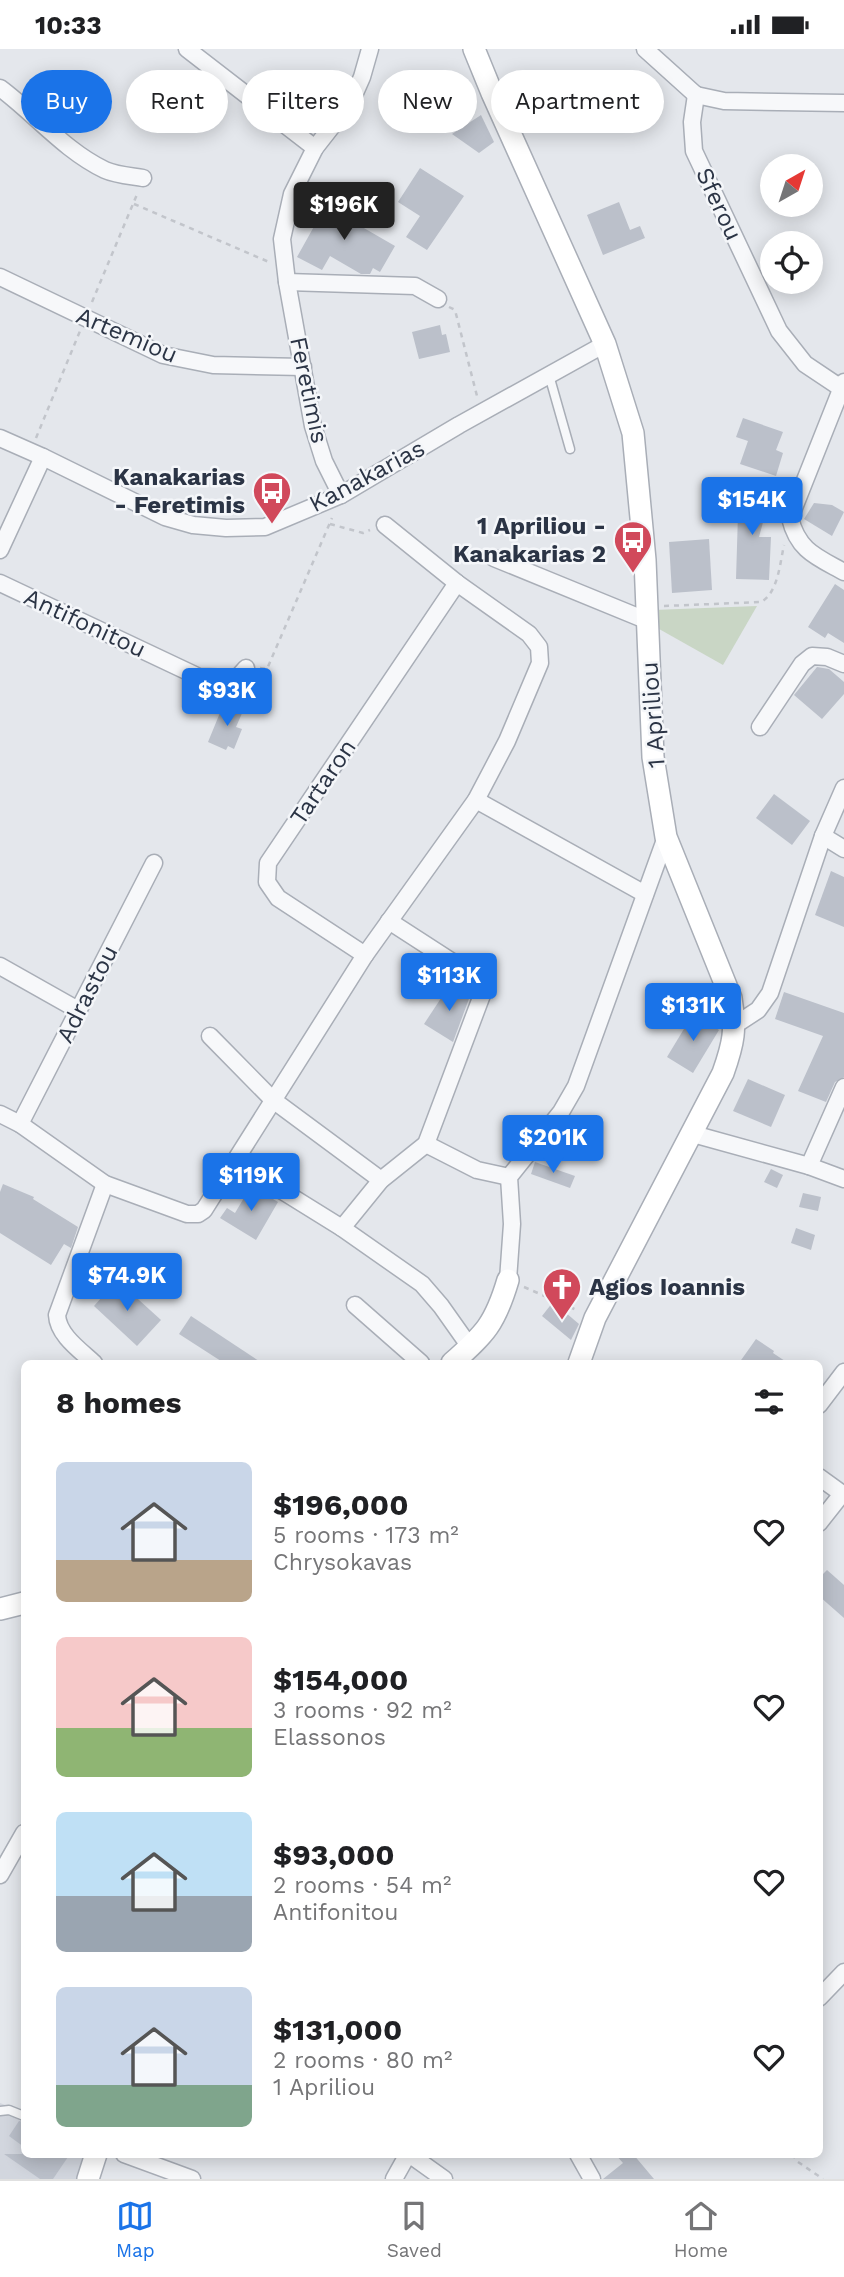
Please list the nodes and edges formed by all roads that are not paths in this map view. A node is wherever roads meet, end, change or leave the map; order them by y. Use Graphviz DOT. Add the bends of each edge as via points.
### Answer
graph roads {
  1 [pos="187,49"];
  2 [pos="370,49"];
  3 [pos="474,49"];
  4 [pos="645,49"];
  5 [pos="0,88"];
  6 [pos="696,95"];
  7 [pos="844,103"];
  8 [pos="314,148"];
  9 [pos="143,178"];
  10 [pos="286,276"];
  11 [pos="0,277"];
  12 [pos="438,299"];
  13 [pos="605,344"];
  14 [pos="303,367"];
  15 [pos="549,375"];
  16 [pos="842,385"];
  17 [pos="0,438"];
  18 [pos="570,449"];
  19 [pos="43,457"];
  20 [pos="341,495"];
  21 [pos="385,525"];
  22 [pos="0,550"];
  23 [pos="494,558"];
  24 [pos="844,572"];
  25 [pos="0,583"];
  26 [pos="457,583"];
  27 [pos="647,614"];
  28 [pos="844,664"];
  29 [pos="246,667"];
  30 [pos="760,727"];
  31 [pos="844,788"];
  32 [pos="476,800"];
  33 [pos="823,836"];
  34 [pos="666,837"];
  35 [pos="844,849"];
  36 [pos="155,863"];
  37 [pos="645,894"];
  38 [pos="389,921"];
  39 [pos="365,955"];
  40 [pos="0,966"];
  41 [pos="78,1010"];
  42 [pos="735,1024"];
  43 [pos="210,1036"];
  44 [pos="844,1087"];
  45 [pos="273,1100"];
  46 [pos="0,1114"];
  47 [pos="20,1124"];
  48 [pos="693,1134"];
  49 [pos="426,1144"];
  50 [pos="234,1161"];
  51 [pos="809,1165"];
  52 [pos="509,1177"];
  53 [pos="844,1179"];
  54 [pos="381,1180"];
  55 [pos="105,1184"];
  56 [pos="342,1228"];
  57 [pos="508,1280"];
  58 [pos="355,1305"];
  59 [pos="470,1347"];
  60 [pos="91,1360"];
  61 [pos="418,1360"];
  62 [pos="455,1360"];
  63 [pos="580,1360"];
  64 [pos="844,1372"];
  65 [pos="823,1400"];
  66 [pos="823,1480"];
  67 [pos="843,1495"];
  68 [pos="823,1518"];
  69 [pos="21,1604"];
  70 [pos="0,1609"];
  71 [pos="21,1838"];
  72 [pos="0,1875"];
  73 [pos="842,1974"];
  74 [pos="823,1994"];
  75 [pos="0,2111"];
  76 [pos="21,2115"];
  77 [pos="95,2158"];
  78 [pos="135,2158"];
  79 [pos="407,2158"];
  80 [pos="414,2158"];
  81 [pos="580,2158"];
  82 [pos="88,2179"];
  83 [pos="192,2179"];
  84 [pos="394,2179"];
  85 [pos="443,2179"];
  86 [pos="592,2179"];
  1 -- 8 [label="street"];
  2 -- 8 [label="street, Feretimis" via="351,102"];
  3 -- 13 [label="main road, 1 Apriliou"];
  4 -- 6 [label="street"];
  5 -- 9 [label="street" via="106,171"];
  6 -- 7 [label="street" via="724,101"];
  6 -- 16 [label="street, Sferou" via="694,152 779,331 805,364"];
  8 -- 10 [label="street, Feretimis" via="292,194 282,239"];
  10 -- 12 [label="street" via="415,286"];
  10 -- 14 [label="street, Feretimis"];
  11 -- 14 [label="street, Artemiou" via="163,355 213,365"];
  13 -- 15 [label="street, Kanakarias"];
  13 -- 27 [label="main road, 1 Apriliou" via="633,433"];
  14 -- 20 [label="street, Feretimis" via="313,426"];
  15 -- 18 [label="lane"];
  15 -- 20 [label="street, Kanakarias"];
  16 -- 24 [label="street" via="790,518 793,533 808,552"];
  17 -- 19 [label="street, Kanakarias"];
  19 -- 20 [label="street, Kanakarias" via="165,517 226,529 265,527"];
  19 -- 22 [label="street"];
  21 -- 26 [label="street"];
  23 -- 27 [label="street"];
  25 -- 29 [label="street, Antifonitou" via="199,677 237,678"];
  26 -- 32 [label="street" via="529,634 540,647 540,663"];
  26 -- 39 [label="street, Tartaron" via="268,863 267,882 278,898"];
  27 -- 34 [label="main road, 1 Apriliou" via="653,757"];
  28 -- 30 [label="street" via="812,656"];
  31 -- 33 [label="street"];
  32 -- 37 [label="street"];
  32 -- 38 [label="street"];
  33 -- 35 [label="street"];
  33 -- 42 [label="street" via="770,993 758,1010"];
  34 -- 37 [label="street"];
  34 -- 42 [label="main road, 1 Apriliou" via="731,998"];
  36 -- 41 [label="street, Adrastou"];
  37 -- 52 [label="street" via="576,1086"];
  38 -- 39 [label="street"];
  38 -- 49 [label="street" via="474,976 483,988"];
  39 -- 45 [label="street"];
  40 -- 41 [label="street"];
  41 -- 47 [label="street, Adrastou"];
  42 -- 48 [label="main road, 1 Apriliou" via="723,1073"];
  43 -- 45 [label="street"];
  44 -- 51 [label="street"];
  45 -- 50 [label="street"];
  45 -- 54 [label="street"];
  46 -- 47 [label="street"];
  47 -- 55 [label="street"];
  48 -- 51 [label="street"];
  48 -- 63 [label="main road, 1 Apriliou" via="594,1318"];
  49 -- 52 [label="street" via="477,1170"];
  49 -- 54 [label="street"];
  50 -- 55 [label="street" via="198,1214"];
  50 -- 56 [label="street"];
  51 -- 53 [label="street"];
  52 -- 57 [label="street"];
  54 -- 56 [label="street"];
  55 -- 60 [label="street" via="57,1315 62,1331"];
  56 -- 59 [label="street" via="422,1284"];
  57 -- 59 [label="main road" via="488,1329"];
  58 -- 61 [label="street"];
  59 -- 62 [label="main road"];
  64 -- 65 [label="street"];
  66 -- 67 [label="street"];
  67 -- 68 [label="street"];
  69 -- 70 [label="main road"];
  71 -- 72 [label="street"];
  73 -- 74 [label="street"];
  75 -- 76 [label="lane"];
  77 -- 82 [label="main road"];
  78 -- 83 [label="street"];
  79 -- 84 [label="street"];
  80 -- 85 [label="street"];
  81 -- 86 [label="street"];
}
